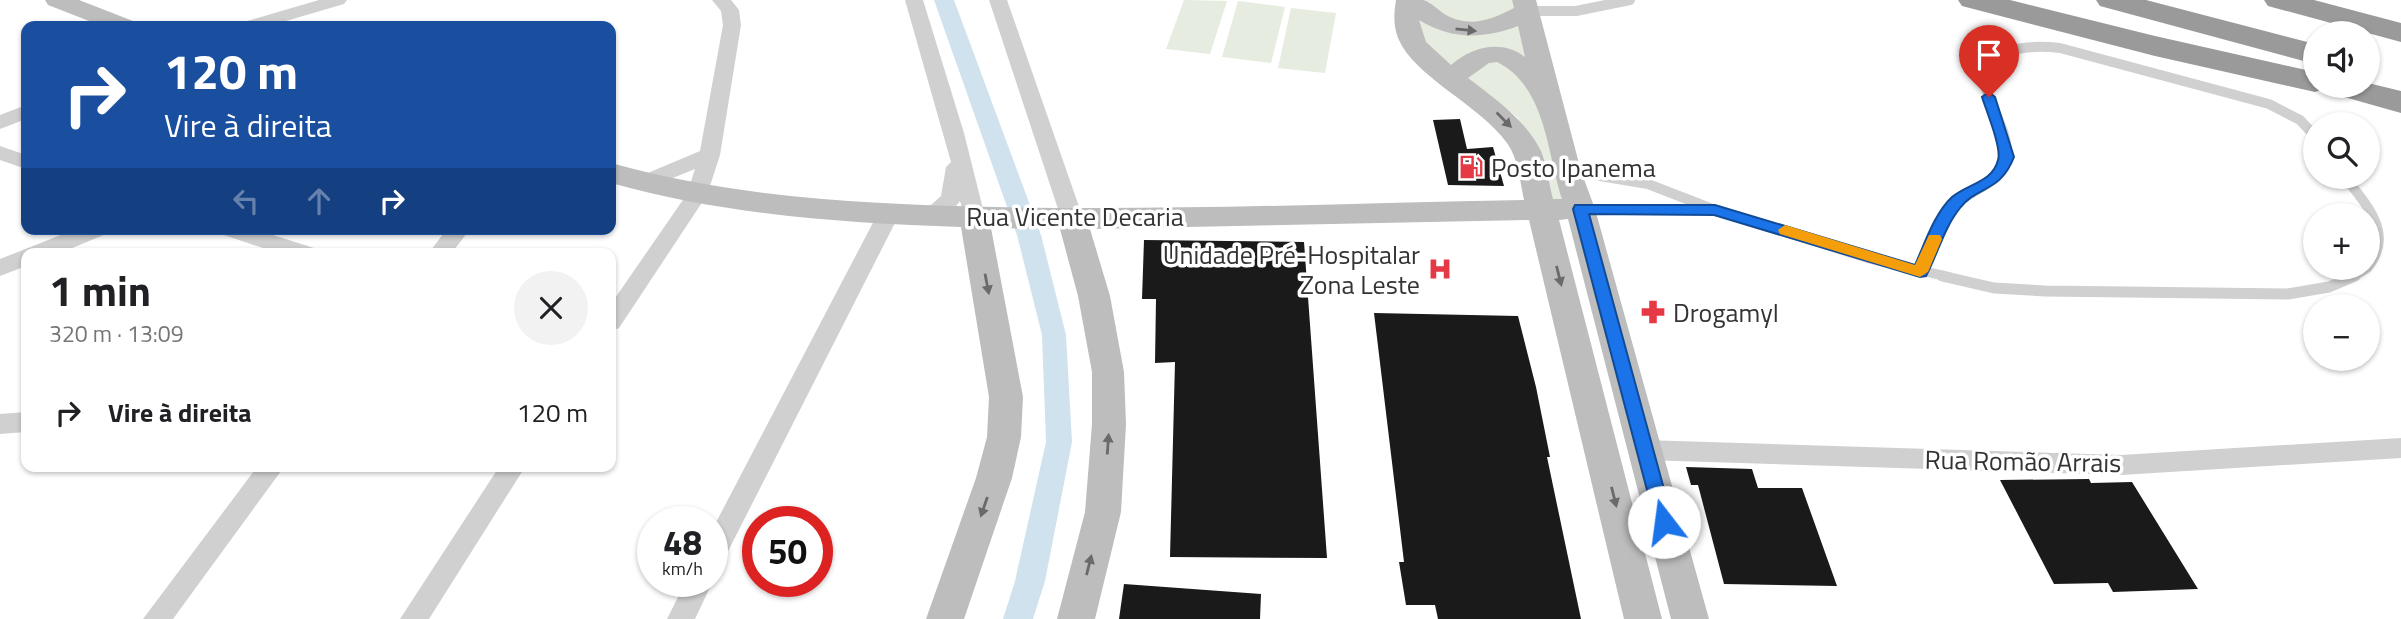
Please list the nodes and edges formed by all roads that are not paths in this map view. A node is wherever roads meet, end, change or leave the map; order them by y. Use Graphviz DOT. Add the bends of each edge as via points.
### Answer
graph roads {
  1 [pos="60,0"];
  2 [pos="338,0"];
  3 [pos="721,0"];
  4 [pos="914,0"];
  5 [pos="998,0"];
  6 [pos="1408,0"];
  7 [pos="1630,0"];
  8 [pos="1973,0"];
  9 [pos="2033,0"];
  10 [pos="2111,0"];
  11 [pos="2163,0"];
  12 [pos="2278,0"];
  13 [pos="1526,6"];
  14 [pos="112,21"];
  15 [pos="274,21"];
  16 [pos="2401,33"];
  17 [pos="2303,36"];
  18 [pos="2303,51"];
  19 [pos="2380,55"];
  20 [pos="2401,60"];
  21 [pos="2380,76"];
  22 [pos="2303,77"];
  23 [pos="2303,77"];
  24 [pos="1451,78"];
  25 [pos="2380,90"];
  26 [pos="2380,90"];
  27 [pos="2398,92"];
  28 [pos="1547,97"];
  29 [pos="21,113"];
  30 [pos="0,123"];
  31 [pos="2303,123"];
  32 [pos="954,132"];
  33 [pos="0,153"];
  34 [pos="710,155"];
  35 [pos="21,160"];
  36 [pos="1567,171"];
  37 [pos="616,175"];
  38 [pos="643,183"];
  39 [pos="697,195"];
  40 [pos="1580,209"];
  41 [pos="1543,210"];
  42 [pos="1715,210"];
  43 [pos="888,215"];
  44 [pos="919,216"];
  45 [pos="985,218"];
  46 [pos="1063,218"];
  47 [pos="1127,218"];
  48 [pos="83,235"];
  49 [pos="247,235"];
  50 [pos="51,248"];
  51 [pos="288,248"];
  52 [pos="21,260"];
  53 [pos="1084,262"];
  54 [pos="0,268"];
  55 [pos="1920,272"];
  56 [pos="2349,280"];
  57 [pos="616,315"];
  58 [pos="21,422"];
  59 [pos="0,424"];
  60 [pos="2401,448"];
  61 [pos="1644,450"];
  62 [pos="268,472"];
  63 [pos="510,472"];
  64 [pos="728,526"];
  65 [pos="692,597"];
  66 [pos="157,619"];
  67 [pos="414,619"];
  68 [pos="681,619"];
  69 [pos="945,619"];
  70 [pos="1076,619"];
  71 [pos="1643,619"];
  72 [pos="1690,619"];
  1 -- 14 [label="street"];
  2 -- 15 [label="street"];
  3 -- 34 [label="street" via="730,10 732,25"];
  4 -- 32 [label="street"];
  5 -- 46 [label="street"];
  6 -- 13 [label="street, one-way" via="1440,23 1468,31 1495,28"];
  6 -- 24 [label="street" via="1408,35"];
  7 -- 13 [label="lane" via="1576,11"];
  8 -- 22 [label="highway"];
  9 -- 23 [label="highway"];
  10 -- 18 [label="highway"];
  11 -- 17 [label="highway"];
  12 -- 16 [label="highway"];
  13 -- 28 [label="street"];
  19 -- 20 [label="highway"];
  21 -- 27 [label="highway"];
  24 -- 28 [label="street" via="1475,58 1502,55 1524,67"];
  24 -- 41 [label="street, one-way" via="1516,132 1527,152"];
  25 -- 27 [label="highway"];
  26 -- 27 [label="highway"];
  28 -- 36 [label="street"];
  29 -- 30 [label="street"];
  31 -- 55 [label="lane" via="2284,110 2239,95 2060,48 2007,50 1984,64 1981,75 2007,157 2002,171 1957,201 1940,226"];
  32 -- 44 [label="street" via="957,183 953,198 945,208"];
  32 -- 45 [label="street"];
  33 -- 35 [label="street"];
  34 -- 38 [label="street"];
  34 -- 39 [label="street"];
  36 -- 40 [label="street"];
  36 -- 42 [label="lane" via="1648,184"];
  37 -- 38 [label="street, Rua Vicente Decaria"];
  38 -- 39 [label="street, Rua Vicente Decaria"];
  39 -- 43 [label="street, Rua Vicente Decaria"];
  39 -- 57 [label="street"];
  40 -- 41 [label="street, Rua Vicente Decaria"];
  40 -- 42 [label="lane"];
  40 -- 61 [label="street"];
  41 -- 47 [label="street, Rua Vicente Decaria"];
  41 -- 71 [label="street, one-way"];
  42 -- 55 [label="lane"];
  43 -- 44 [label="street, Rua Vicente Decaria"];
  43 -- 64 [label="street"];
  44 -- 45 [label="street, Rua Vicente Decaria"];
  45 -- 46 [label="street, Rua Vicente Decaria"];
  45 -- 69 [label="street, one-way" via="1006,397 1004,437"];
  46 -- 47 [label="street, Rua Vicente Decaria"];
  46 -- 53 [label="street"];
  47 -- 53 [label="street" via="1093,236"];
  48 -- 50 [label="street"];
  49 -- 51 [label="street"];
  52 -- 54 [label="street"];
  70 -- 53 [label="street, one-way" via="1103,512 1109,424 1108,372"];
  55 -- 56 [label="lane" via="1994,288 2045,291 2288,294 2322,290"];
  58 -- 59 [label="street"];
  60 -- 61 [label="street, Rua Romão Arrais" via="2121,465"];
  61 -- 72 [label="street"];
  62 -- 66 [label="street"];
  63 -- 67 [label="street"];
  65 -- 68 [label="street"];
}
